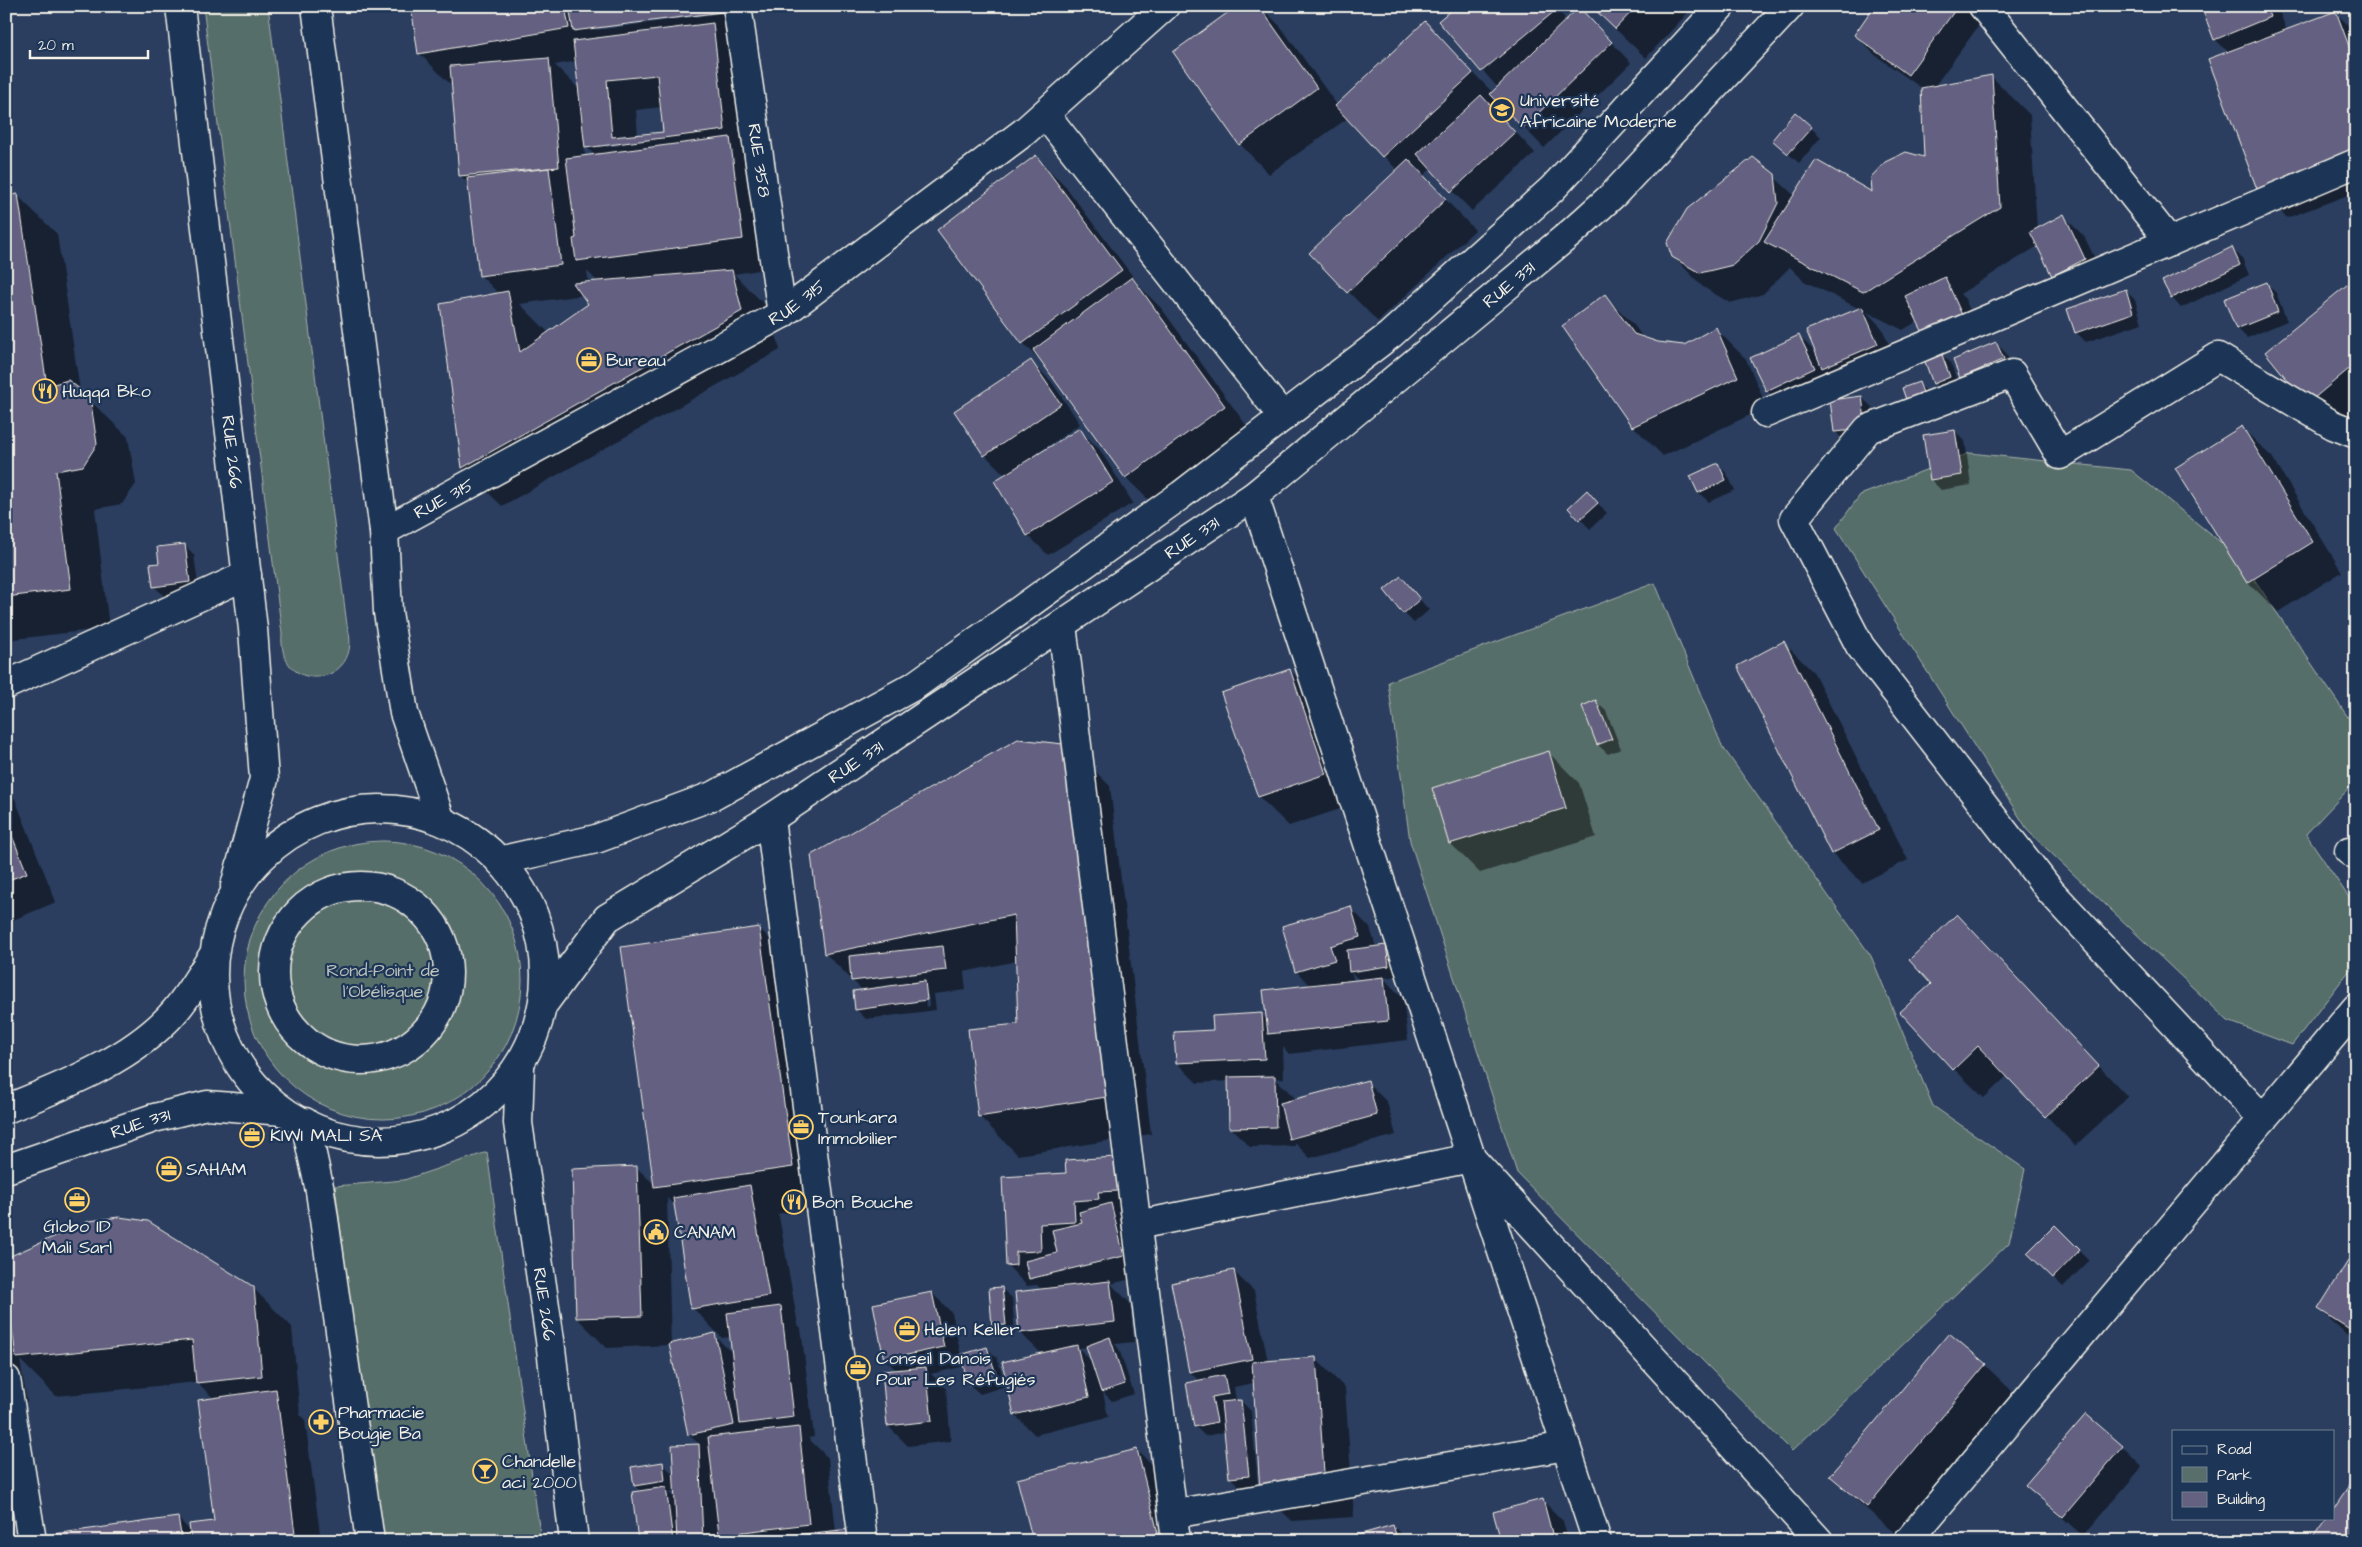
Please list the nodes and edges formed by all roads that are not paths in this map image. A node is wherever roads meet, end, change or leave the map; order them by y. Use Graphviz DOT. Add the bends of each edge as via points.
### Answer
graph roads {
  1 [pos="180,6"];
  2 [pos="316,6"];
  3 [pos="737,6"];
  4 [pos="1166,6"];
  5 [pos="1721,6"];
  6 [pos="1790,6"];
  7 [pos="1983,6"];
  8 [pos="1045,114"];
  9 [pos="2356,163"];
  10 [pos="2170,242"];
  11 [pos="782,314"];
  12 [pos="1766,413"];
  13 [pos="1283,417"];
  14 [pos="2356,434"];
  15 [pos="1254,496"];
  16 [pos="384,531"];
  17 [pos="247,575"];
  18 [pos="1062,625"];
  19 [pos="6,685"];
  20 [pos="440,818"];
  21 [pos="770,819"];
  22 [pos="503,860"];
  23 [pos="233,895"];
  24 [pos="212,957"];
  25 [pos="274,972"];
  26 [pos="545,1002"];
  27 [pos="2356,1008"];
  28 [pos="520,1067"];
  29 [pos="6,1110"];
  30 [pos="294,1117"];
  31 [pos="2263,1119"];
  32 [pos="1471,1158"];
  33 [pos="6,1169"];
  34 [pos="1137,1225"];
  35 [pos="6,1379"];
  36 [pos="1566,1446"];
  37 [pos="1175,1528"];
  38 [pos="32,1541"];
  39 [pos="370,1541"];
  40 [pos="574,1541"];
  41 [pos="863,1541"];
  42 [pos="1596,1541"];
  43 [pos="1819,1541"];
  44 [pos="1908,1541"];
  1 -- 17 [label="street, RUE 266"];
  2 -- 16 [label="street"];
  3 -- 11 [label="street, RUE 358"];
  4 -- 8 [label="street, RUE 315"];
  5 -- 13 [label="street, RUE 331" via="1552,189 1390,335"];
  6 -- 15 [label="street, RUE 331" via="1615,193"];
  7 -- 10 [label="street"];
  8 -- 11 [label="street, RUE 315"];
  8 -- 13 [label="street"];
  9 -- 10 [label="street"];
  10 -- 12 [label="street"];
  11 -- 16 [label="street, RUE 315"];
  13 -- 22 [label="street, RUE 331" via="1173,501 914,686 715,795 596,839"];
  14 -- 31 [label="street" via="2218,357 2060,456 2012,374 1868,429 1794,519 1860,646 2045,885"];
  15 -- 18 [label="street, RUE 331"];
  15 -- 32 [label="street"];
  16 -- 20 [label="street" via="388,612 404,713"];
  17 -- 19 [label="street"];
  17 -- 23 [label="street, RUE 266" via="264,779"];
  18 -- 21 [label="street, RUE 331"];
  18 -- 34 [label="street"];
  20 -- 22 [label="street"];
  20 -- 23 [label="street" via="381,807 322,818 270,848"];
  21 -- 26 [label="street, RUE 331" via="607,918"];
  21 -- 41 [label="street"];
  22 -- 26 [label="street" via="541,926"];
  23 -- 24 [label="street"];
  24 -- 29 [label="street" via="174,1012 135,1046 64,1086"];
  24 -- 30 [label="street" via="213,1001 224,1042 246,1079"];
  25 -- 25 [label="street" via="278,945 291,921 314,900 341,888 372,886 400,895 425,913 441,938 448,968 444,998 431,1025 412,1044 387,1057 360,1061 333,1056 309,1043 290,1024 278,999"];
  26 -- 28 [label="street"];
  27 -- 31 [label="street"];
  28 -- 30 [label="street" via="472,1116 407,1142 338,1139"];
  28 -- 40 [label="street, RUE 266" via="518,1123 550,1340"];
  30 -- 33 [label="street, RUE 331" via="207,1105 154,1118"];
  30 -- 39 [label="street" via="320,1191"];
  31 -- 44 [label="street"];
  32 -- 34 [label="street"];
  32 -- 36 [label="street"];
  32 -- 43 [label="street"];
  34 -- 37 [label="street"];
  35 -- 38 [label="street"];
  36 -- 37 [label="street"];
  36 -- 42 [label="street"];
}
